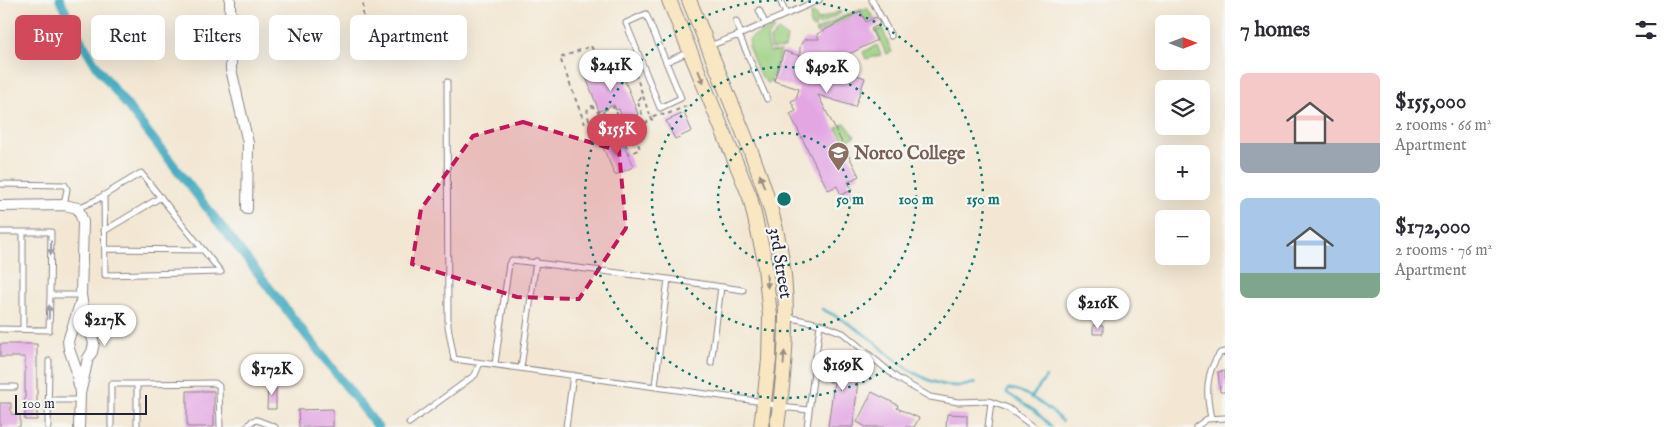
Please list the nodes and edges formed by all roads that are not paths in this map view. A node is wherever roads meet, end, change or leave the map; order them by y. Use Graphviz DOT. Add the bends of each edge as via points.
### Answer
graph roads {
  1 [pos="230,0"];
  2 [pos="669,0"];
  3 [pos="688,0"];
  4 [pos="780,0"];
  5 [pos="819,0"];
  6 [pos="872,0"];
  7 [pos="759,10"];
  8 [pos="786,14"];
  9 [pos="736,21"];
  10 [pos="765,24"];
  11 [pos="740,35"];
  12 [pos="891,36"];
  13 [pos="708,47"];
  14 [pos="691,53"];
  15 [pos="666,62"];
  16 [pos="447,82"];
  17 [pos="767,99"];
  18 [pos="0,184"];
  19 [pos="104,195"];
  20 [pos="161,197"];
  21 [pos="64,205"];
  22 [pos="0,206"];
  23 [pos="78,208"];
  24 [pos="247,209"];
  25 [pos="104,231"];
  26 [pos="0,232"];
  27 [pos="23,232"];
  28 [pos="104,249"];
  29 [pos="203,250"];
  30 [pos="536,261"];
  31 [pos="668,279"];
  32 [pos="721,287"];
  33 [pos="743,290"];
  34 [pos="50,295"];
  35 [pos="81,298"];
  36 [pos="787,317"];
  37 [pos="820,324"];
  38 [pos="0,329"];
  39 [pos="23,329"];
  40 [pos="1225,352"];
  41 [pos="49,361"];
  42 [pos="480,362"];
  43 [pos="711,363"];
  44 [pos="494,364"];
  45 [pos="521,368"];
  46 [pos="572,375"];
  47 [pos="137,384"];
  48 [pos="655,386"];
  49 [pos="0,387"];
  50 [pos="15,387"];
  51 [pos="80,397"];
  52 [pos="48,400"];
  53 [pos="764,402"];
  54 [pos="991,402"];
  55 [pos="780,407"];
  56 [pos="809,410"];
  57 [pos="1211,418"];
  58 [pos="1225,418"];
  59 [pos="409,423"];
  60 [pos="48,427"];
  61 [pos="79,427"];
  62 [pos="111,427"];
  63 [pos="137,427"];
  64 [pos="220,427"];
  65 [pos="248,427"];
  66 [pos="276,427"];
  67 [pos="566,427"];
  68 [pos="760,427"];
  69 [pos="777,427"];
  70 [pos="807,427"];
  71 [pos="988,427"];
  72 [pos="1034,427"];
  73 [pos="1196,427"];
  1 -- 24 [label="street" via="231,69 248,143"];
  2 -- 14 [label="street, 3rd Street"];
  3 -- 13 [label="street, 3rd Street"];
  4 -- 8 [label="lane"];
  5 -- 8 [label="lane"];
  6 -- 12 [label="lane"];
  7 -- 10 [label="lane"];
  8 -- 10 [label="lane"];
  9 -- 11 [label="lane"];
  10 -- 11 [label="lane"];
  11 -- 13 [label="lane"];
  11 -- 17 [label="lane"];
  36 -- 13 [label="street, 3rd Street, one-way" via="780,246 769,203"];
  14 -- 15 [label="lane"];
  14 -- 53 [label="street, 3rd Street, one-way" via="750,197 764,257 770,316"];
  15 -- 15 [label="lane" via="646,14 626,23 660,108 681,98"];
  16 -- 42 [label="lane" via="448,326 454,359"];
  18 -- 21 [label="lane" via="65,185"];
  19 -- 20 [label="lane" via="141,173"];
  19 -- 23 [label="lane"];
  19 -- 25 [label="lane"];
  20 -- 25 [label="lane"];
  20 -- 29 [label="lane"];
  21 -- 22 [label="street"];
  21 -- 23 [label="street"];
  23 -- 35 [label="street" via="82,222"];
  25 -- 28 [label="lane"];
  26 -- 27 [label="lane"];
  27 -- 34 [label="lane, one-way" via="51,232"];
  27 -- 39 [label="lane"];
  28 -- 29 [label="lane"];
  28 -- 29 [label="lane" via="105,275 221,272"];
  30 -- 31 [label="lane"];
  30 -- 44 [label="lane" via="512,260 509,264"];
  30 -- 45 [label="lane"];
  31 -- 32 [label="lane"];
  31 -- 48 [label="lane"];
  32 -- 33 [label="lane"];
  32 -- 43 [label="lane"];
  34 -- 35 [label="lane"];
  39 -- 34 [label="lane, one-way" via="49,330"];
  35 -- 51 [label="street" via="68,341"];
  35 -- 51 [label="street" via="94,343"];
  36 -- 37 [label="lane"];
  55 -- 36 [label="street, 3rd Street, one-way"];
  37 -- 54 [label="lane" via="843,333 897,378 930,398"];
  37 -- 56 [label="lane"];
  38 -- 39 [label="lane"];
  40 -- 57 [label="lane" via="1220,353 1211,365 1207,398"];
  41 -- 52 [label="lane"];
  42 -- 44 [label="lane"];
  42 -- 59 [label="lane" via="475,374"];
  44 -- 45 [label="lane"];
  45 -- 46 [label="lane"];
  46 -- 48 [label="lane"];
  46 -- 67 [label="lane"];
  47 -- 62 [label="lane" via="111,384"];
  47 -- 63 [label="lane"];
  47 -- 64 [label="lane" via="218,384"];
  48 -- 53 [label="lane"];
  49 -- 50 [label="lane"];
  51 -- 52 [label="lane"];
  51 -- 61 [label="street"];
  52 -- 60 [label="lane"];
  53 -- 55 [label="lane"];
  53 -- 68 [label="street, 3rd Street"];
  54 -- 71 [label="lane"];
  54 -- 72 [label="lane" via="1008,408"];
  55 -- 56 [label="lane"];
  55 -- 69 [label="street, 3rd Street"];
  56 -- 70 [label="lane"];
  57 -- 58 [label="lane"];
  57 -- 73 [label="lane"];
  65 -- 66 [label="lane" via="257,420"];
}
